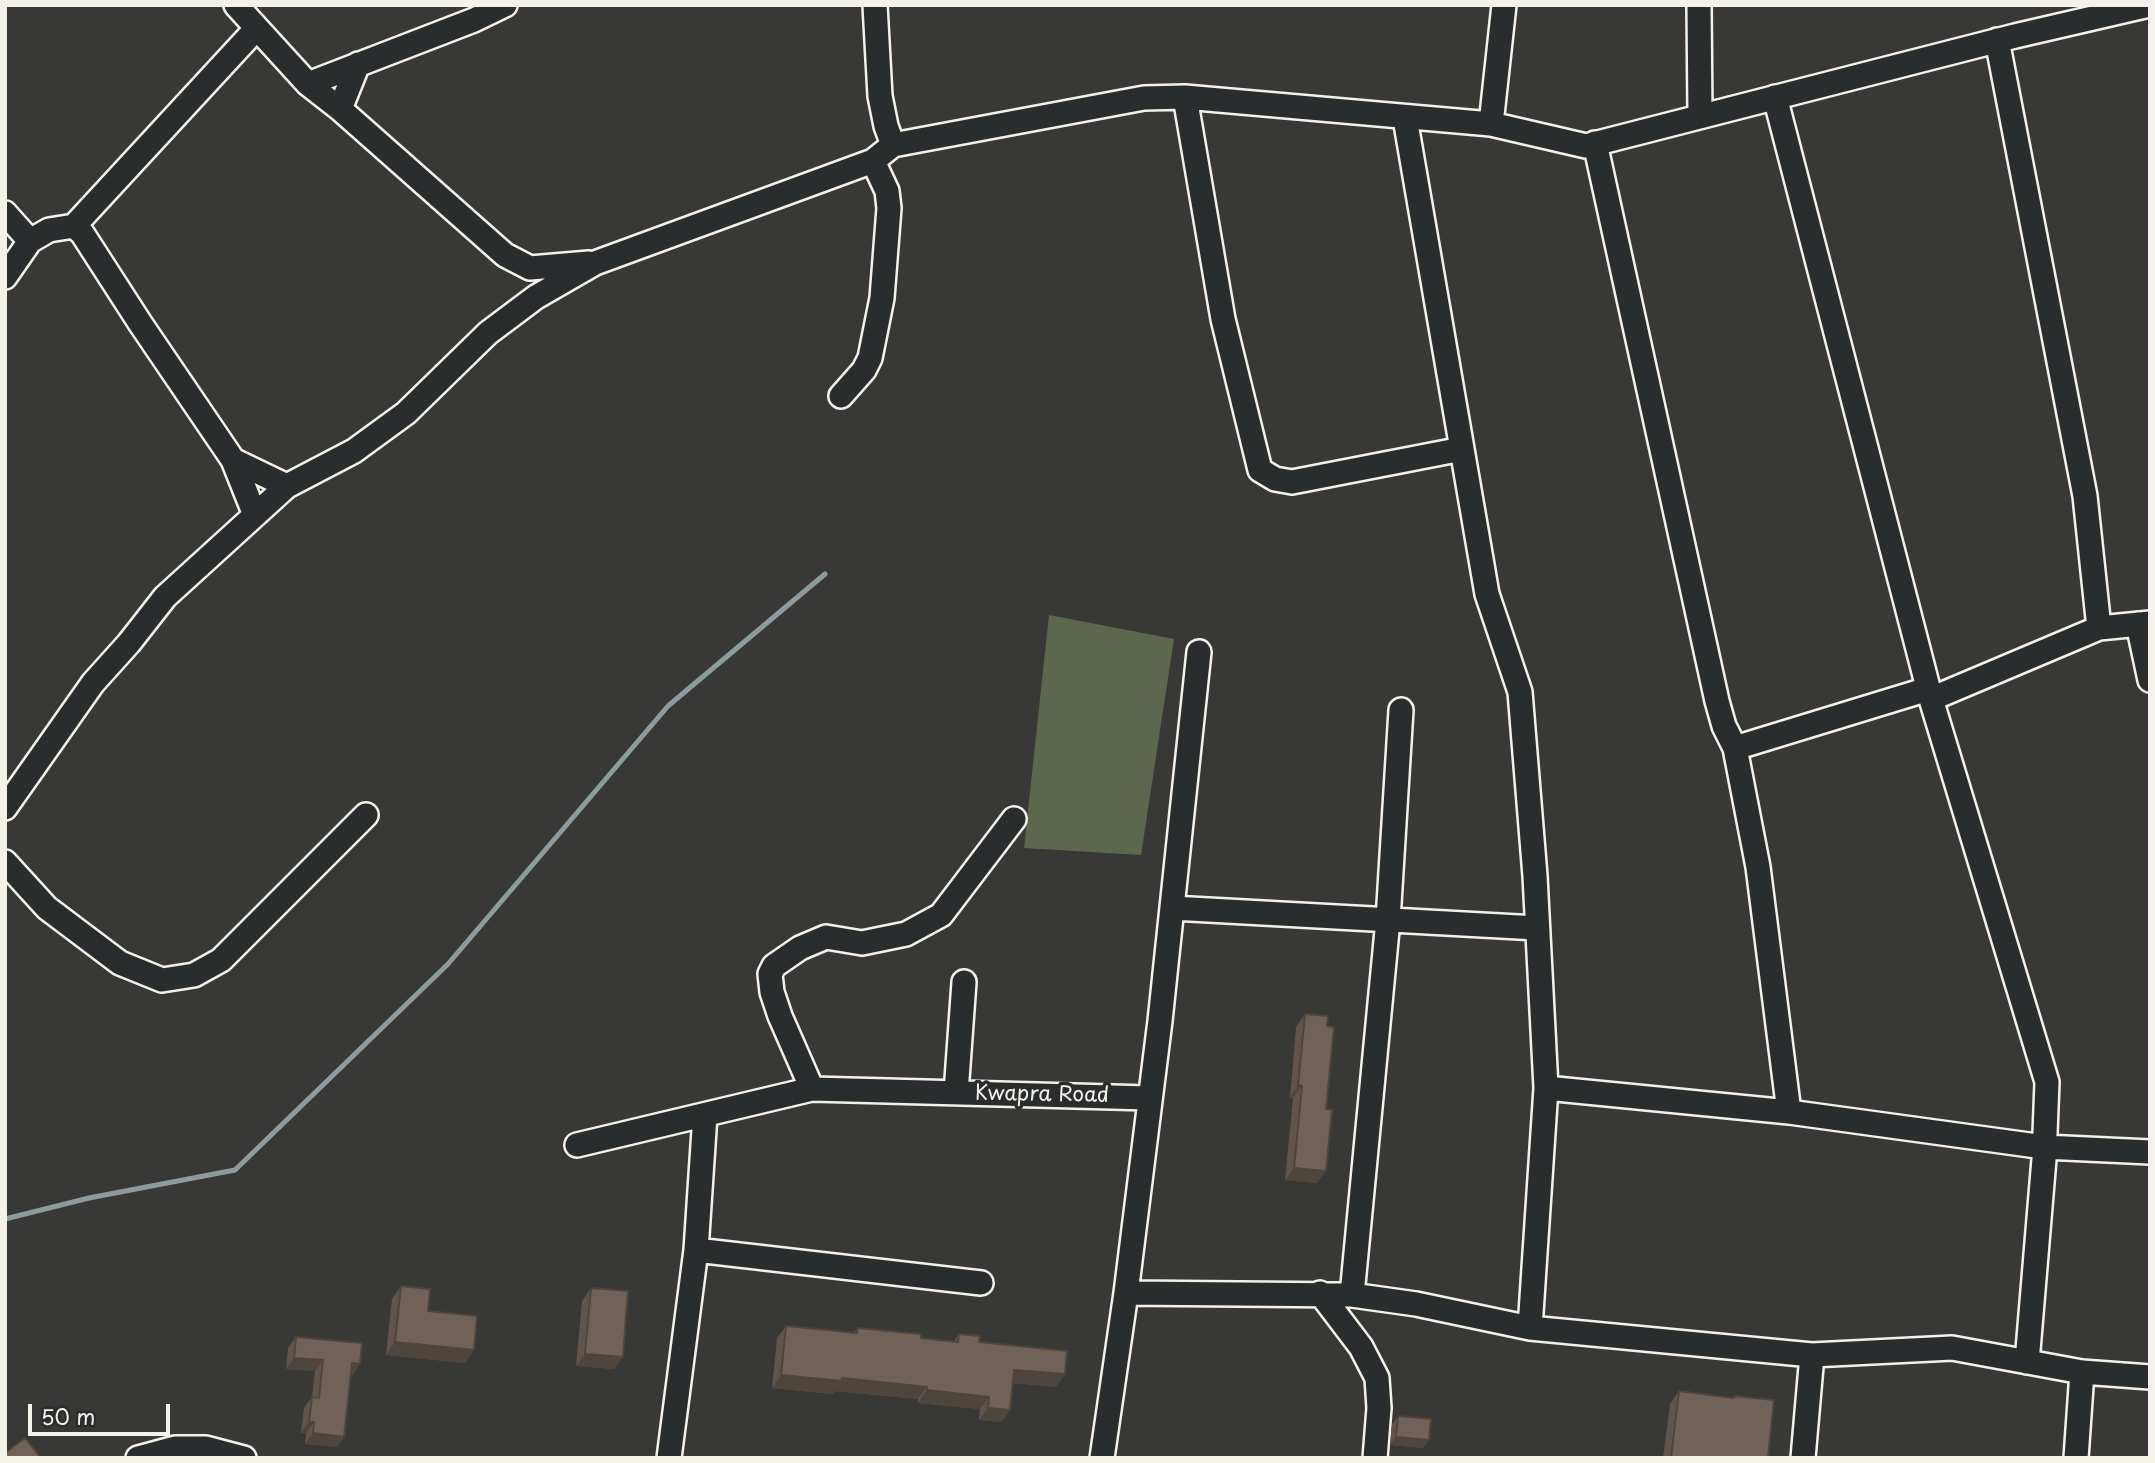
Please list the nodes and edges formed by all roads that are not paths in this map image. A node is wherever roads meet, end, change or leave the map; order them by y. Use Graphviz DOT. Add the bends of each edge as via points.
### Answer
graph roads {
  1 [pos="236,5"];
  2 [pos="505,5"];
  3 [pos="875,5"];
  4 [pos="1504,5"];
  5 [pos="1699,5"];
  6 [pos="2149,5"];
  7 [pos="2100,11"];
  8 [pos="256,29"];
  9 [pos="1997,40"];
  10 [pos="358,65"];
  11 [pos="308,85"];
  12 [pos="1185,97"];
  13 [pos="1775,97"];
  14 [pos="340,109"];
  15 [pos="1700,117"];
  16 [pos="1405,118"];
  17 [pos="1490,124"];
  18 [pos="1595,143"];
  19 [pos="893,145"];
  20 [pos="873,161"];
  21 [pos="5,213"];
  22 [pos="74,226"];
  23 [pos="30,241"];
  24 [pos="595,263"];
  25 [pos="5,277"];
  26 [pos="841,396"];
  27 [pos="1462,449"];
  28 [pos="233,460"];
  29 [pos="288,486"];
  30 [pos="255,515"];
  31 [pos="2144,623"];
  32 [pos="2099,628"];
  33 [pos="1199,653"];
  34 [pos="2150,680"];
  35 [pos="1929,694"];
  36 [pos="1401,710"];
  37 [pos="1735,748"];
  38 [pos="5,808"];
  39 [pos="366,815"];
  40 [pos="1014,819"];
  41 [pos="5,862"];
  42 [pos="1172,908"];
  43 [pos="1388,920"];
  44 [pos="1537,928"];
  45 [pos="964,982"];
  46 [pos="1546,1088"];
  47 [pos="812,1089"];
  48 [pos="956,1093"];
  49 [pos="1149,1098"];
  50 [pos="1789,1112"];
  51 [pos="705,1115"];
  52 [pos="577,1145"];
  53 [pos="2044,1147"];
  54 [pos="2150,1152"];
  55 [pos="696,1250"];
  56 [pos="981,1283"];
  57 [pos="1126,1293"];
  58 [pos="1320,1293"];
  59 [pos="1352,1295"];
  60 [pos="1530,1328"];
  61 [pos="1812,1354"];
  62 [pos="2027,1362"];
  63 [pos="2082,1372"];
  64 [pos="2150,1377"];
  65 [pos="138,1458"];
  66 [pos="244,1458"];
  67 [pos="669,1458"];
  68 [pos="1102,1458"];
  69 [pos="1375,1458"];
  70 [pos="1803,1458"];
  71 [pos="2076,1458"];
  1 -- 8 [label="street"];
  2 -- 10 [label="street"];
  3 -- 19 [label="street" via="880,96"];
  4 -- 17 [label="street"];
  5 -- 15 [label="street"];
  6 -- 7 [label="street"];
  7 -- 9 [label="street"];
  8 -- 11 [label="street"];
  8 -- 22 [label="street"];
  9 -- 13 [label="street"];
  9 -- 32 [label="street" via="2085,496"];
  10 -- 11 [label="street"];
  10 -- 14 [label="street"];
  11 -- 14 [label="street"];
  12 -- 16 [label="street"];
  12 -- 19 [label="street" via="1144,98"];
  12 -- 27 [label="street" via="1223,319 1260,470 1292,482"];
  13 -- 15 [label="street"];
  13 -- 35 [label="street"];
  14 -- 24 [label="street" via="505,255 530,268"];
  15 -- 18 [label="street"];
  16 -- 17 [label="street"];
  16 -- 27 [label="street"];
  17 -- 18 [label="street" via="1586,146"];
  18 -- 37 [label="street" via="1717,701"];
  19 -- 20 [label="street"];
  20 -- 24 [label="street"];
  20 -- 26 [label="street" via="887,191 889,208 882,298 870,358"];
  21 -- 23 [label="street"];
  22 -- 23 [label="street" via="49,230"];
  22 -- 28 [label="street"];
  23 -- 25 [label="street"];
  24 -- 29 [label="street" via="536,297 488,333 396,421 354,451"];
  27 -- 44 [label="street" via="1487,594 1520,692"];
  28 -- 29 [label="street"];
  28 -- 30 [label="street"];
  29 -- 30 [label="street"];
  30 -- 38 [label="street" via="165,597 93,683"];
  31 -- 32 [label="street"];
  31 -- 34 [label="street"];
  32 -- 35 [label="street"];
  33 -- 42 [label="street"];
  35 -- 37 [label="street"];
  35 -- 53 [label="street" via="2048,1082"];
  36 -- 43 [label="street"];
  37 -- 50 [label="street" via="1758,867"];
  39 -- 41 [label="street" via="221,960 194,975 162,980 120,963 47,908"];
  40 -- 47 [label="street" via="941,915 906,934 862,943 826,937 774,966 772,992"];
  42 -- 43 [label="street"];
  42 -- 49 [label="street"];
  43 -- 44 [label="street"];
  43 -- 59 [label="street"];
  44 -- 46 [label="street"];
  45 -- 48 [label="street"];
  46 -- 50 [label="street"];
  46 -- 60 [label="street"];
  47 -- 48 [label="street, Kwapra Road"];
  47 -- 51 [label="street, Kwapra Road"];
  48 -- 49 [label="street, Kwapra Road"];
  49 -- 57 [label="street"];
  50 -- 53 [label="street"];
  51 -- 52 [label="street, Kwapra Road"];
  51 -- 55 [label="street"];
  53 -- 54 [label="street"];
  53 -- 62 [label="street"];
  55 -- 56 [label="street"];
  55 -- 67 [label="street"];
  57 -- 58 [label="street"];
  57 -- 68 [label="street"];
  58 -- 59 [label="street"];
  58 -- 69 [label="street" via="1361,1347 1377,1378"];
  59 -- 60 [label="street"];
  60 -- 61 [label="street"];
  61 -- 62 [label="street" via="1952,1348"];
  61 -- 70 [label="street"];
  62 -- 63 [label="street"];
  63 -- 64 [label="street"];
  63 -- 71 [label="street"];
  65 -- 66 [label="street" via="175,1448 206,1448"];
}
